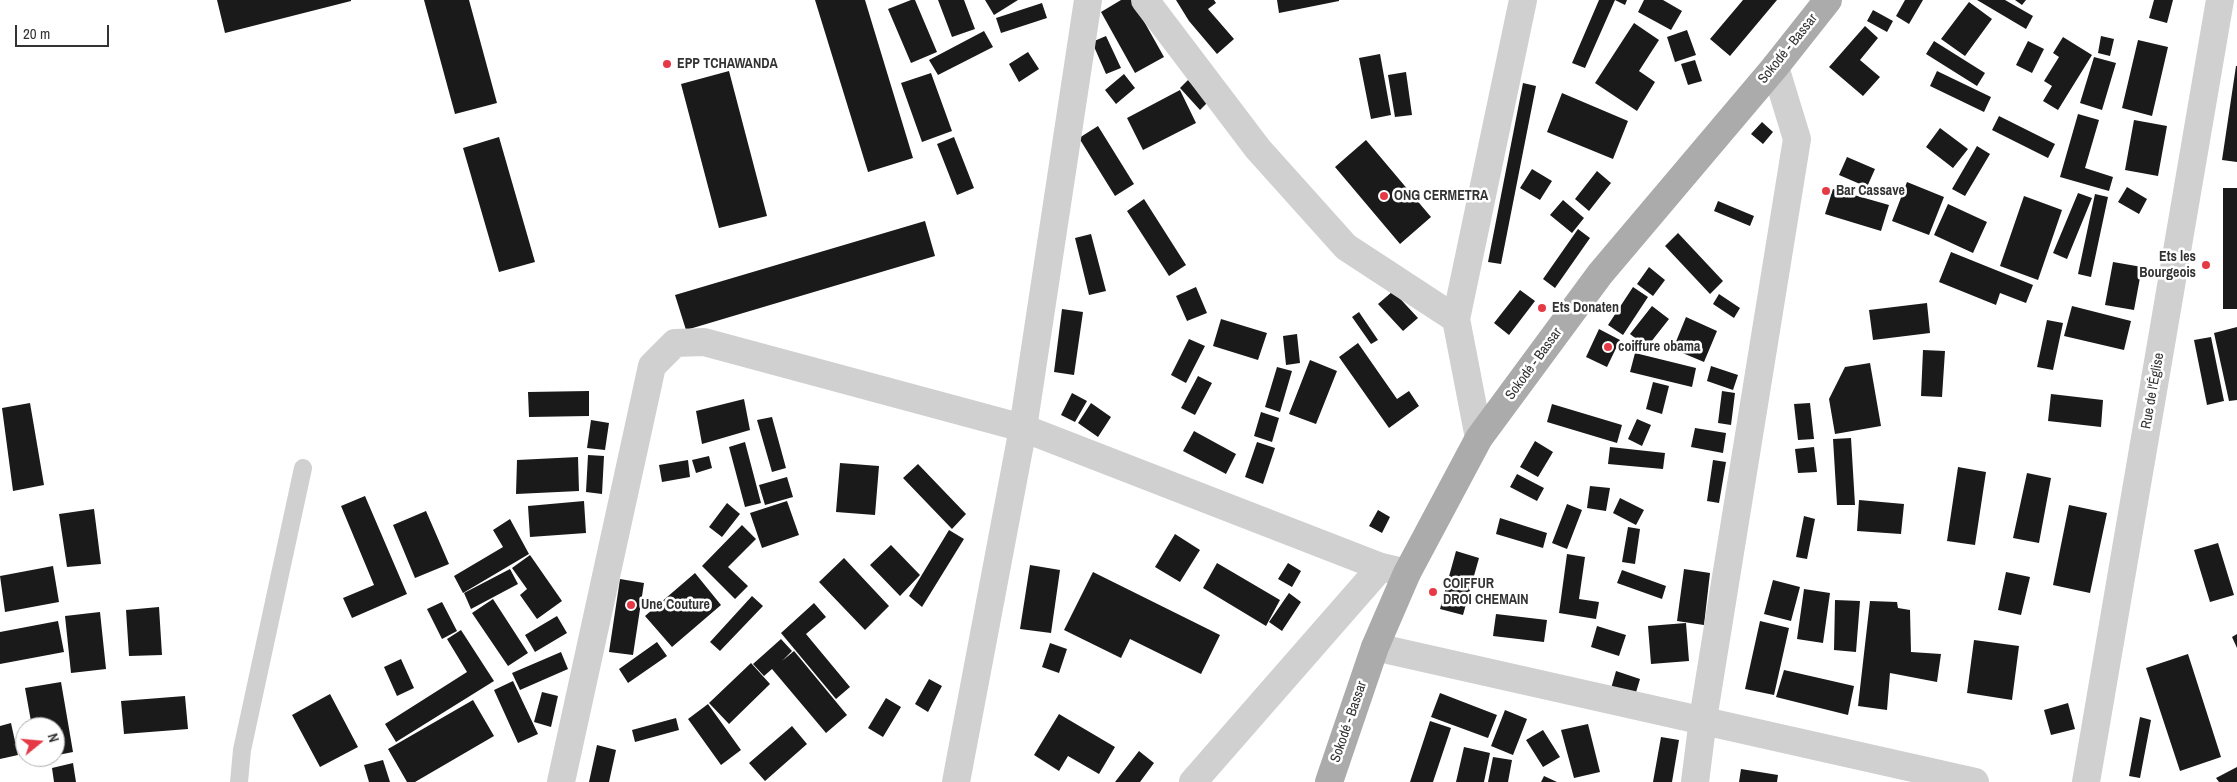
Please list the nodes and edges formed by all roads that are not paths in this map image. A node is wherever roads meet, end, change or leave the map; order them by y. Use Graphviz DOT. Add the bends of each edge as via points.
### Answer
graph roads {
  1 [pos="1088,0"];
  2 [pos="1145,0"];
  3 [pos="1523,0"];
  4 [pos="1828,0"];
  5 [pos="2220,0"];
  6 [pos="1775,67"];
  7 [pos="1456,320"];
  8 [pos="1023,428"];
  9 [pos="1479,438"];
  10 [pos="303,468"];
  11 [pos="1381,567"];
  12 [pos="1407,573"];
  13 [pos="1375,647"];
  14 [pos="1703,719"];
  15 [pos="239,782"];
  16 [pos="561,782"];
  17 [pos="956,782"];
  18 [pos="1193,782"];
  19 [pos="1329,782"];
  20 [pos="1695,782"];
  21 [pos="1975,782"];
  22 [pos="2086,782"];
  1 -- 8 [label="street"];
  2 -- 7 [label="street" via="1258,149 1346,247"];
  3 -- 7 [label="street"];
  4 -- 6 [label="main road, Sokodé - Bassar"];
  5 -- 22 [label="street, Rue de l'Église"];
  6 -- 9 [label="main road, Sokodé - Bassar" via="1600,274"];
  6 -- 14 [label="street" via="1796,139"];
  7 -- 9 [label="street"];
  8 -- 11 [label="street"];
  8 -- 16 [label="street" via="704,342 676,343 652,366"];
  8 -- 17 [label="street"];
  9 -- 12 [label="main road, Sokodé - Bassar"];
  10 -- 15 [label="lane" via="242,750"];
  11 -- 12 [label="street"];
  11 -- 18 [label="street"];
  12 -- 13 [label="main road, Sokodé - Bassar"];
  13 -- 14 [label="street"];
  13 -- 19 [label="main road, Sokodé - Bassar"];
  14 -- 20 [label="street"];
  14 -- 21 [label="street"];
}
